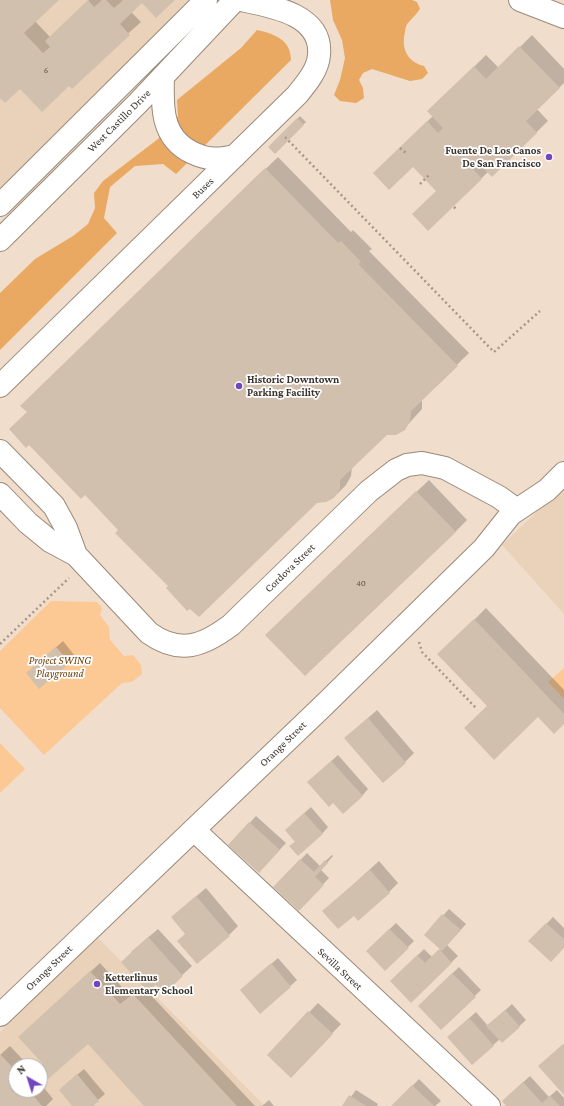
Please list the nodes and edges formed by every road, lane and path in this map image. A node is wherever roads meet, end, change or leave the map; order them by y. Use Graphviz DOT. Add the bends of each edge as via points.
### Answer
graph roads {
  1 [pos="206,0"];
  2 [pos="235,0"];
  3 [pos="241,0"];
  4 [pos="520,0"];
  5 [pos="564,17"];
  6 [pos="163,77"];
  7 [pos="270,122"];
  8 [pos="400,148"];
  9 [pos="406,153"];
  10 [pos="236,156"];
  11 [pos="429,175"];
  12 [pos="420,184"];
  13 [pos="0,205"];
  14 [pos="454,207"];
  15 [pos="457,210"];
  16 [pos="0,240"];
  17 [pos="540,311"];
  18 [pos="0,386"];
  19 [pos="0,451"];
  20 [pos="564,473"];
  21 [pos="0,494"];
  22 [pos="517,510"];
  23 [pos="80,559"];
  24 [pos="416,636"];
  25 [pos="0,644"];
  26 [pos="476,708"];
  27 [pos="194,830"];
  28 [pos="0,1015"];
  29 [pos="489,1106"];
  1 -- 13 [label="street"];
  2 -- 6 [label="street, West Castillo Drive"];
  3 -- 7 [label="street, Buses" via="290,12 303,20 314,33 319,45 320,56 312,75 297,95"];
  4 -- 5 [label="street"];
  6 -- 10 [label="street" via="162,106 166,125 176,141 198,156 212,160"];
  6 -- 16 [label="street, West Castillo Drive"];
  7 -- 10 [label="street, Buses"];
  7 -- 17 [label="path" via="494,352"];
  8 -- 9 [label="path"];
  10 -- 18 [label="street, Buses"];
  11 -- 12 [label="path"];
  14 -- 15 [label="path"];
  19 -- 23 [label="street, Cordova Street" via="54,506"];
  20 -- 22 [label="street, Orange Street" via="547,490"];
  21 -- 23 [label="street, Cordova Street" via="50,541"];
  22 -- 23 [label="street, Cordova Street" via="499,497 445,468 422,463 407,465 396,470 369,491 231,625 216,637 200,644 185,646 169,644 149,633"];
  22 -- 27 [label="street, Orange Street" via="506,519 484,548"];
  23 -- 25 [label="path"];
  24 -- 26 [label="path" via="422,652"];
  27 -- 28 [label="street, Orange Street"];
  27 -- 29 [label="street, Sevilla Street"];
}
